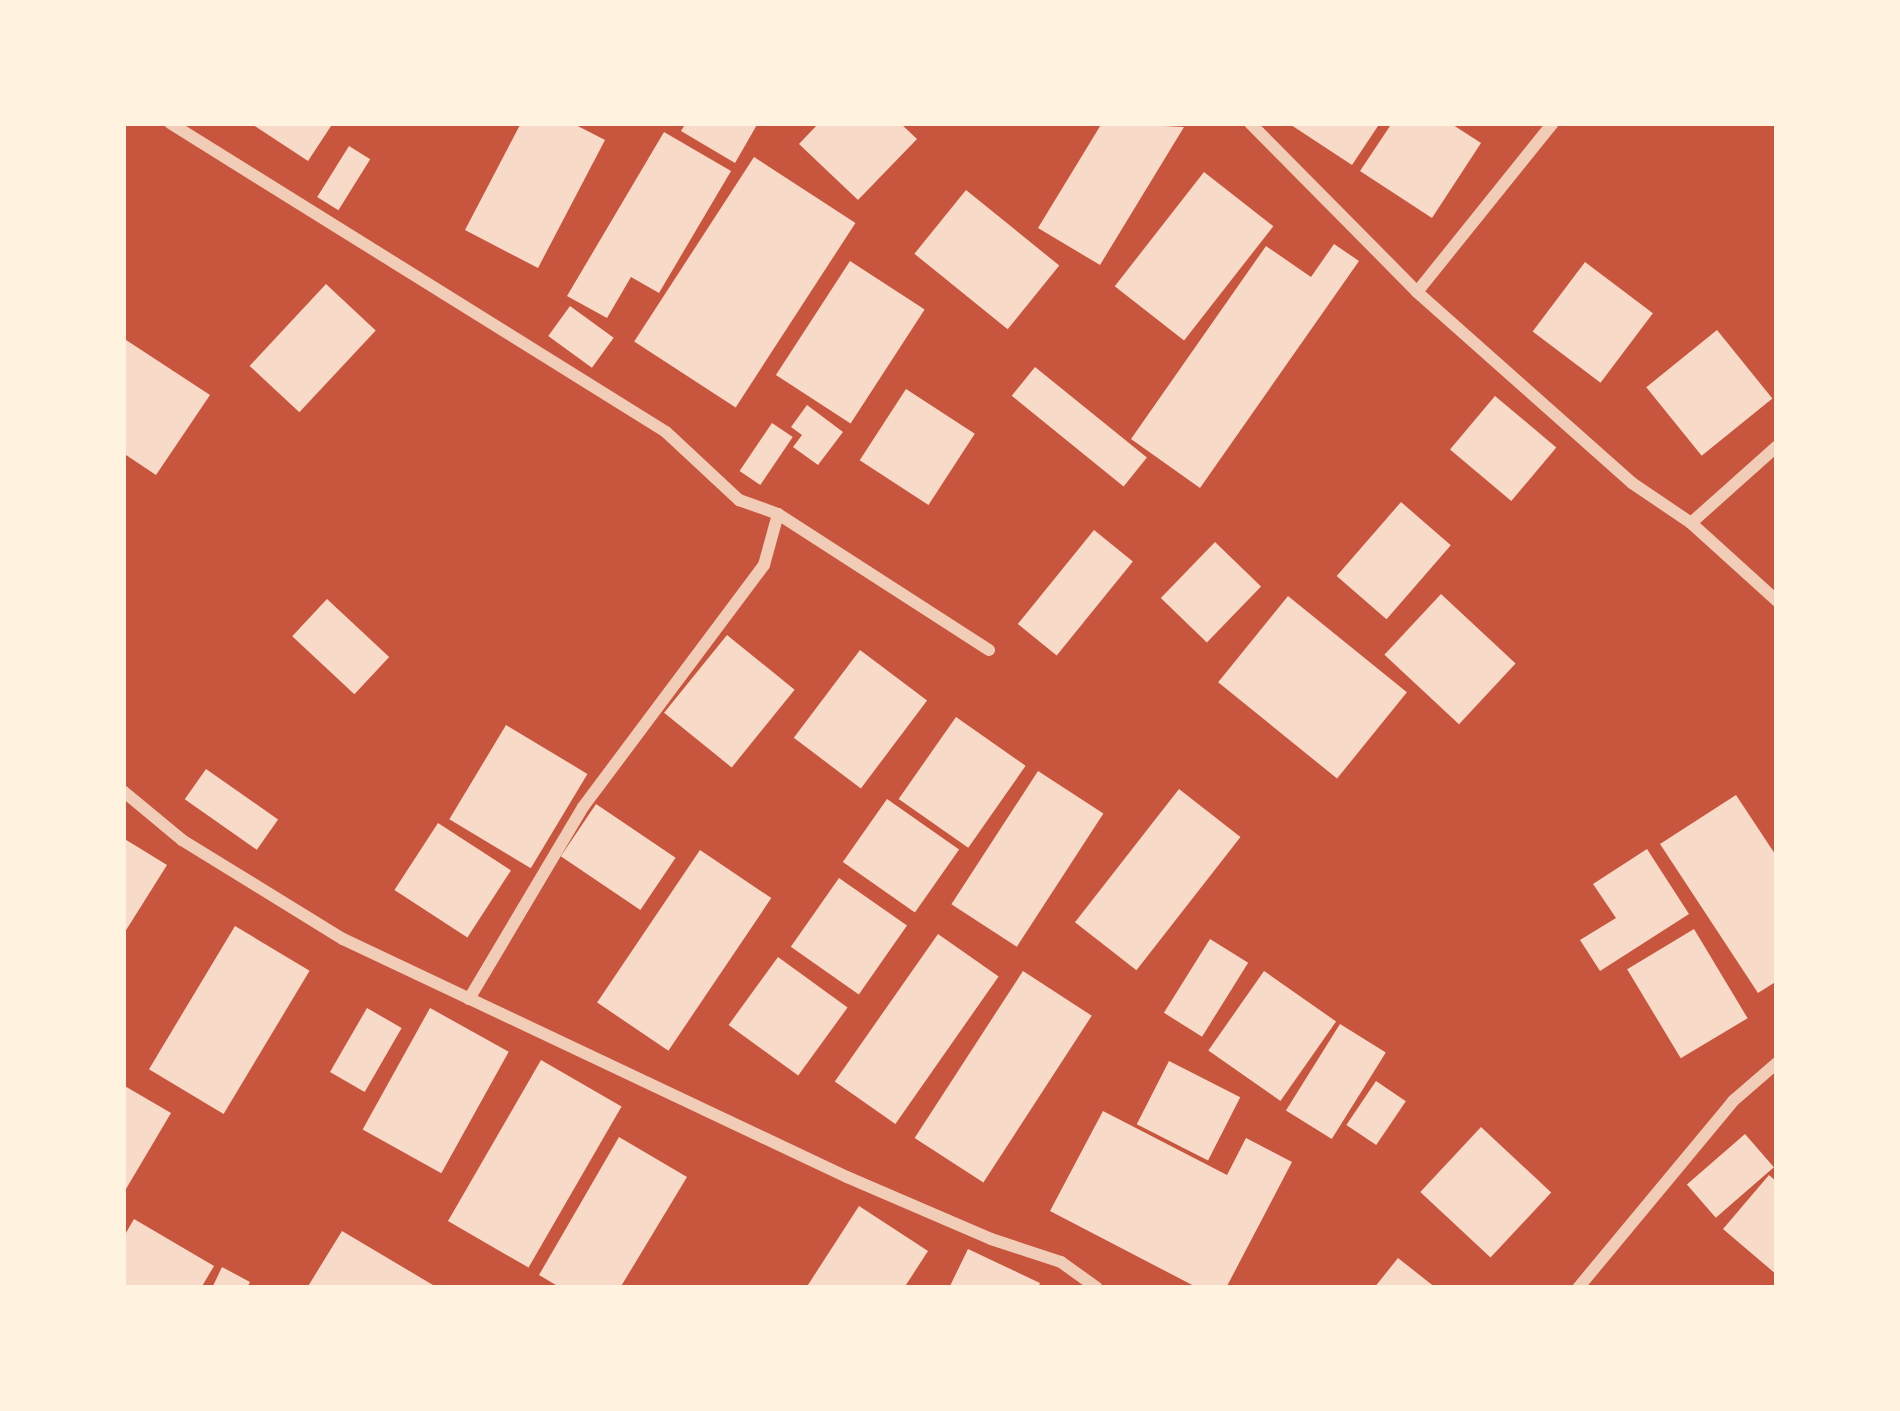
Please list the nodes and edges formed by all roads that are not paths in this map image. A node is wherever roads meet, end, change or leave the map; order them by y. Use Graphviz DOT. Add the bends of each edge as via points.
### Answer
graph roads {
  1 [pos="170,123"];
  2 [pos="1250,123"];
  3 [pos="1552,123"];
  4 [pos="1417,292"];
  5 [pos="1777,446"];
  6 [pos="778,514"];
  7 [pos="1691,523"];
  8 [pos="1777,602"];
  9 [pos="989,650"];
  10 [pos="123,791"];
  11 [pos="469,1000"];
  12 [pos="1777,1063"];
  13 [pos="1097,1288"];
  14 [pos="1579,1288"];
  1 -- 6 [label="street" via="666,432 740,500"];
  2 -- 4 [label="street"];
  3 -- 4 [label="street"];
  4 -- 7 [label="street" via="1632,483"];
  5 -- 7 [label="street"];
  6 -- 9 [label="street"];
  6 -- 11 [label="street" via="764,566 583,807"];
  7 -- 8 [label="street"];
  10 -- 11 [label="street" via="281,903"];
  11 -- 13 [label="street" via="847,1177 1061,1262"];
  12 -- 14 [label="street" via="1732,1101"];
}
